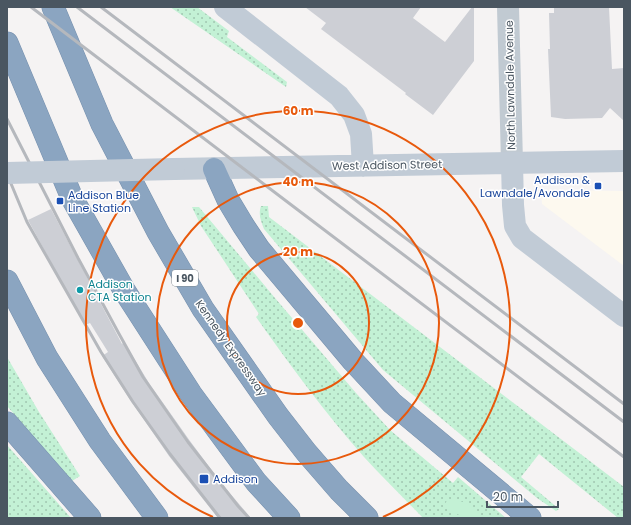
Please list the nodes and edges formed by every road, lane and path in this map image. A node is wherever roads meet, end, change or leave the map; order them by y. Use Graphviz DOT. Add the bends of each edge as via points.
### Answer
graph roads {
  1 [pos="53,7"];
  2 [pos="225,7"];
  3 [pos="508,7"];
  4 [pos="7,43"];
  5 [pos="624,161"];
  6 [pos="512,163"];
  7 [pos="363,166"];
  8 [pos="214,169"];
  9 [pos="7,173"];
  10 [pos="7,281"];
  11 [pos="624,316"];
  12 [pos="7,423"];
  13 [pos="90,518"];
  14 [pos="157,518"];
  15 [pos="288,518"];
  16 [pos="367,518"];
  17 [pos="530,518"];
  1 -- 16 [label="highway, Kennedy Expressway / I 90" via="102,124 158,232 203,309 306,452"];
  2 -- 7 [label="street" via="339,96 354,114 361,134"];
  3 -- 6 [label="street, North Lawndale Avenue"];
  4 -- 15 [label="highway" via="72,198 124,290 191,394 256,482"];
  5 -- 6 [label="street, West Addison Street"];
  6 -- 7 [label="street, West Addison Street"];
  6 -- 11 [label="street" via="515,226 522,238"];
  7 -- 8 [label="street, West Addison Street"];
  8 -- 9 [label="street, West Addison Street, bridge"];
  8 -- 17 [label="highway" via="228,200 259,249 353,361 392,403"];
  10 -- 14 [label="highway" via="48,358 100,441"];
  12 -- 13 [label="highway"];
}
